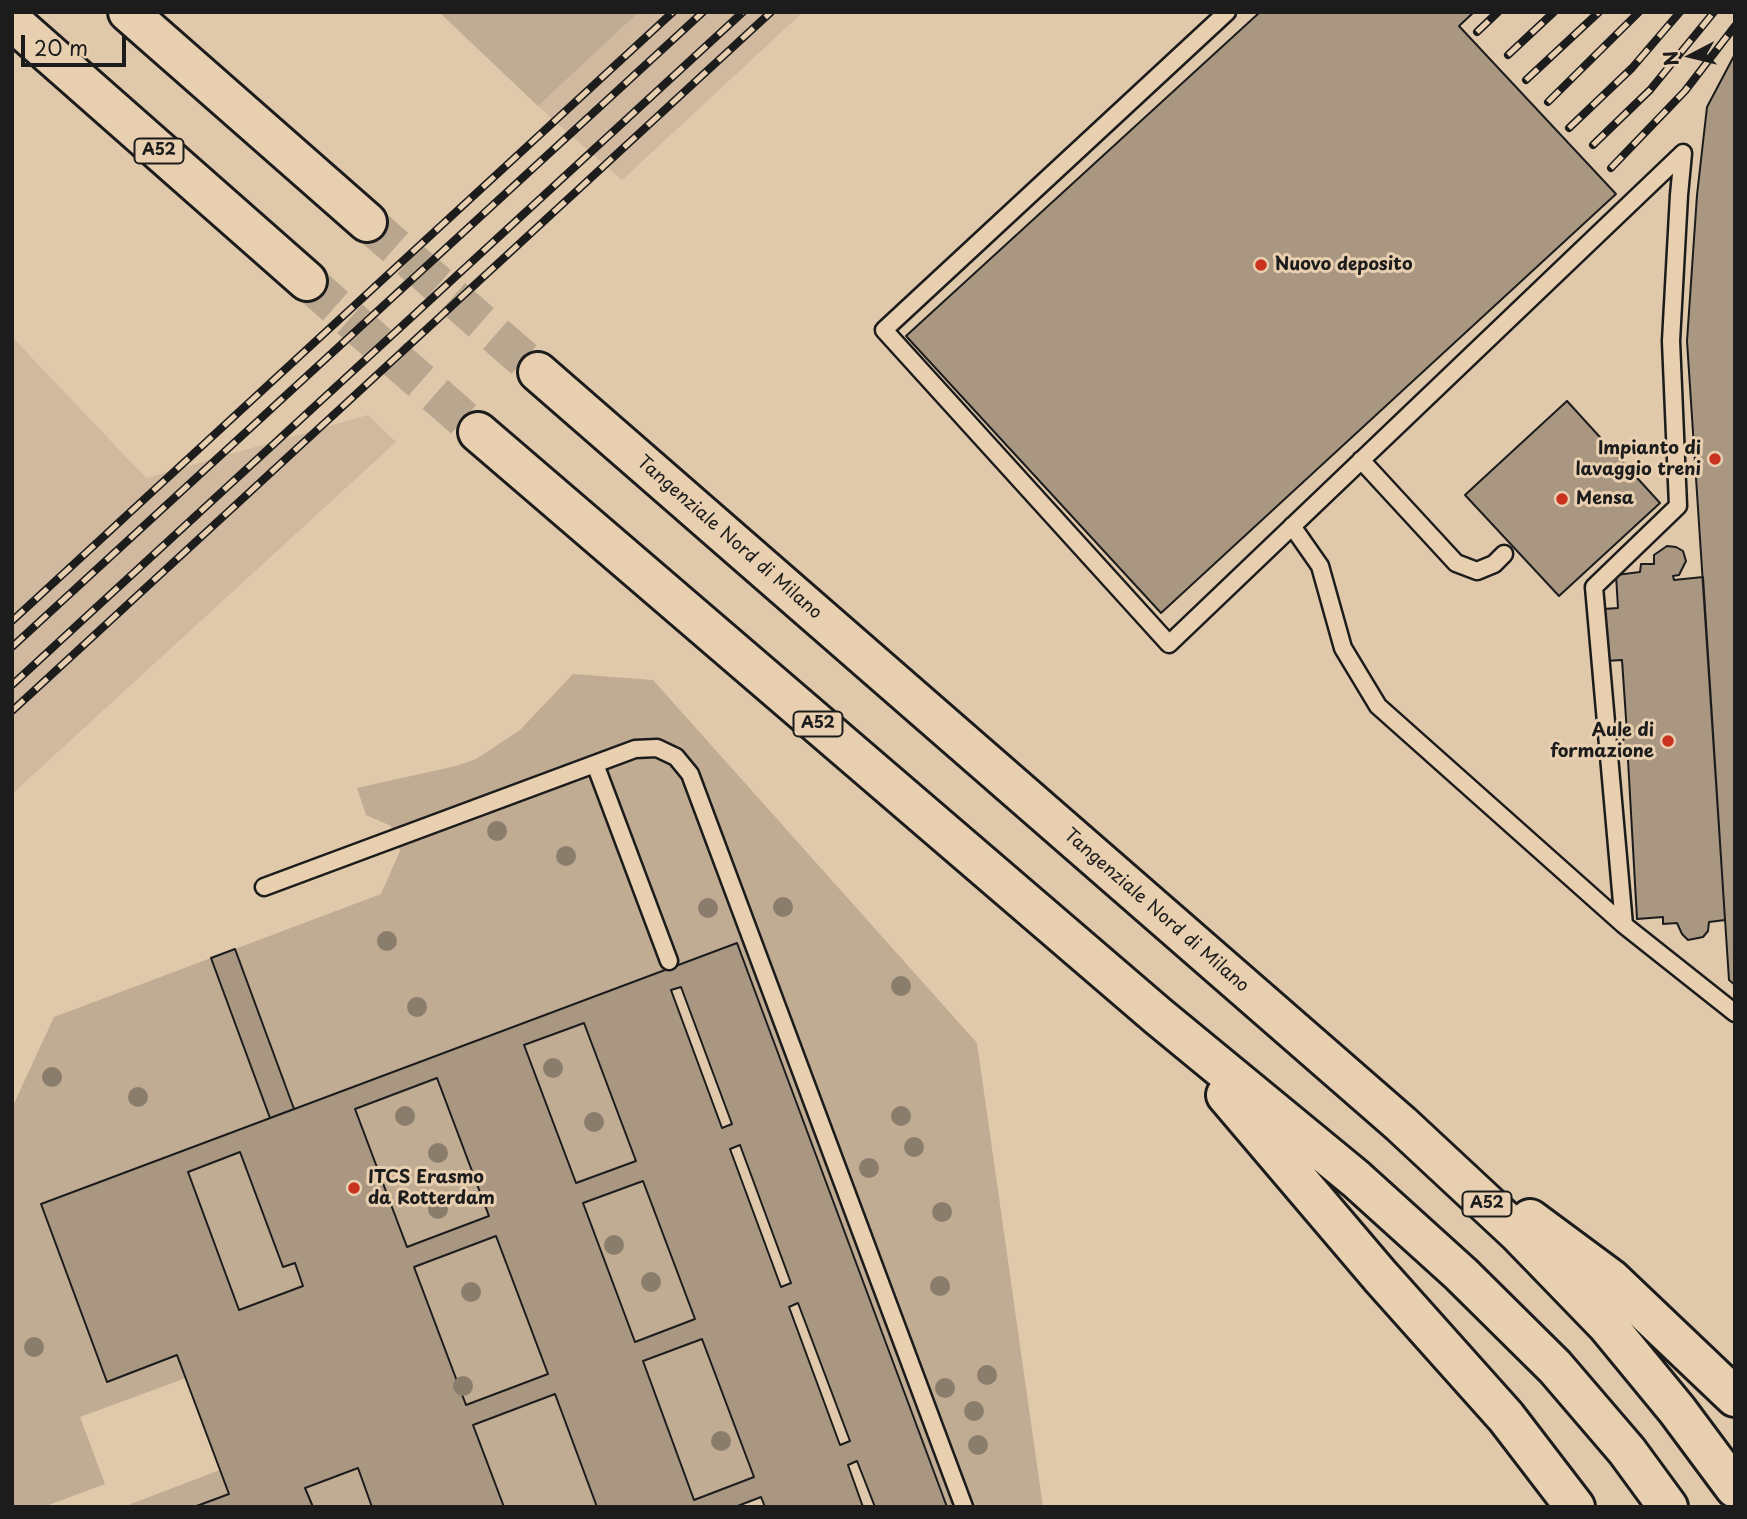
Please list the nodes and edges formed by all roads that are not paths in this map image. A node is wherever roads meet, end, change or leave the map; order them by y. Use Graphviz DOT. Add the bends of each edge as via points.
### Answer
graph roads {
  1 [pos="128,12"];
  2 [pos="1227,12"];
  3 [pos="12,21"];
  4 [pos="367,222"];
  5 [pos="307,281"];
  6 [pos="538,372"];
  7 [pos="478,432"];
  8 [pos="1362,460"];
  9 [pos="1293,526"];
  10 [pos="1504,554"];
  11 [pos="595,764"];
  12 [pos="264,887"];
  13 [pos="1624,925"];
  14 [pos="669,961"];
  15 [pos="1735,1013"];
  16 [pos="1158,1016"];
  17 [pos="1401,1124"];
  18 [pos="1735,1396"];
  19 [pos="1735,1488"];
  20 [pos="964,1507"];
  21 [pos="1575,1507"];
  22 [pos="1668,1507"];
  1 -- 4 [label="highway"];
  2 -- 9 [label="lane" via="884,330 1169,644"];
  3 -- 5 [label="highway, A52"];
  6 -- 17 [label="highway, Tangenziale Nord di Milano / A52"];
  7 -- 16 [label="highway, A52"];
  8 -- 9 [label="lane"];
  8 -- 10 [label="lane" via="1456,563 1477,571"];
  8 -- 13 [label="lane" via="1683,153 1671,341 1678,506 1594,587"];
  9 -- 13 [label="lane" via="1320,566 1343,648 1378,706"];
  11 -- 12 [label="lane"];
  11 -- 14 [label="lane"];
  11 -- 20 [label="lane" via="635,749 657,748 676,757 690,774"];
  13 -- 15 [label="lane"];
  16 -- 21 [label="highway" via="1506,1417"];
  16 -- 22 [label="highway, A52" via="1461,1274 1555,1367"];
  17 -- 18 [label="highway" via="1611,1279"];
  17 -- 19 [label="highway, Tangenziale Nord di Milano / A52" via="1518,1233 1607,1325"];
}
